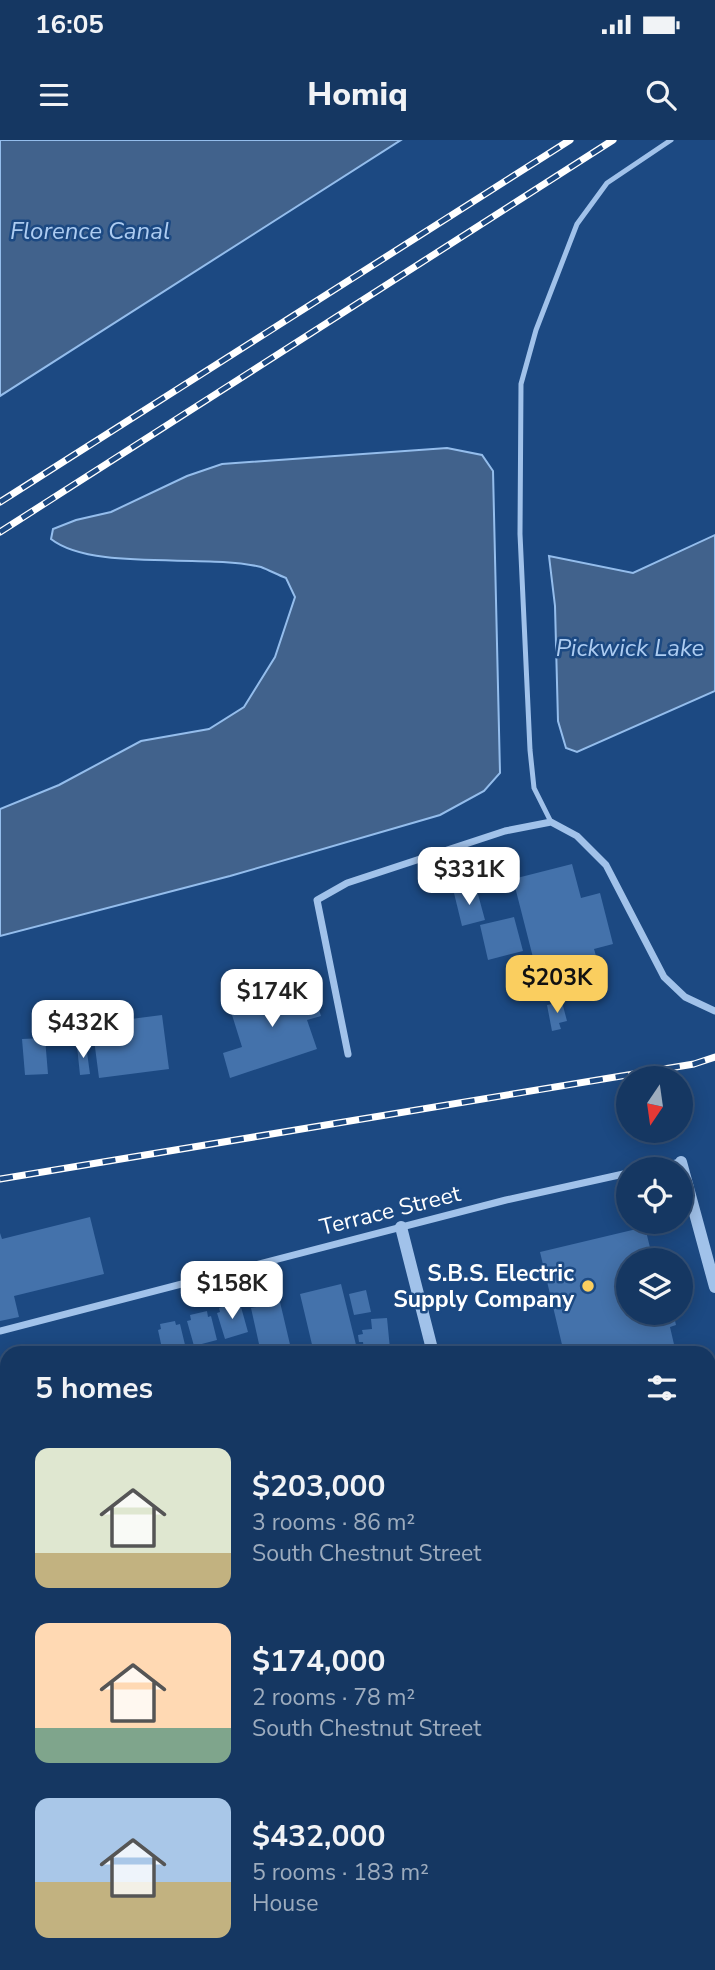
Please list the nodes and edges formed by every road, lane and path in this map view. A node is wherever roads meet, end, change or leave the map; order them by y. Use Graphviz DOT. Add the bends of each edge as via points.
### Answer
graph roads {
  1 [pos="671,140"];
  2 [pos="551,822"];
  3 [pos="715,1011"];
  4 [pos="348,1054"];
  5 [pos="616,1176"];
  6 [pos="693,1206"];
  7 [pos="401,1227"];
  8 [pos="715,1287"];
  9 [pos="0,1331"];
  10 [pos="431,1346"];
  1 -- 2 [label="lane" via="607,183 578,224 536,330 521,384 520,534 530,750 534,788"];
  2 -- 3 [label="street" via="577,836 606,864 664,977 685,997"];
  2 -- 4 [label="street" via="505,831 346,883 317,900"];
  5 -- 7 [label="street, Terrace Street"];
  6 -- 8 [label="street"];
  7 -- 9 [label="street, Terrace Street"];
  7 -- 10 [label="street"];
}
